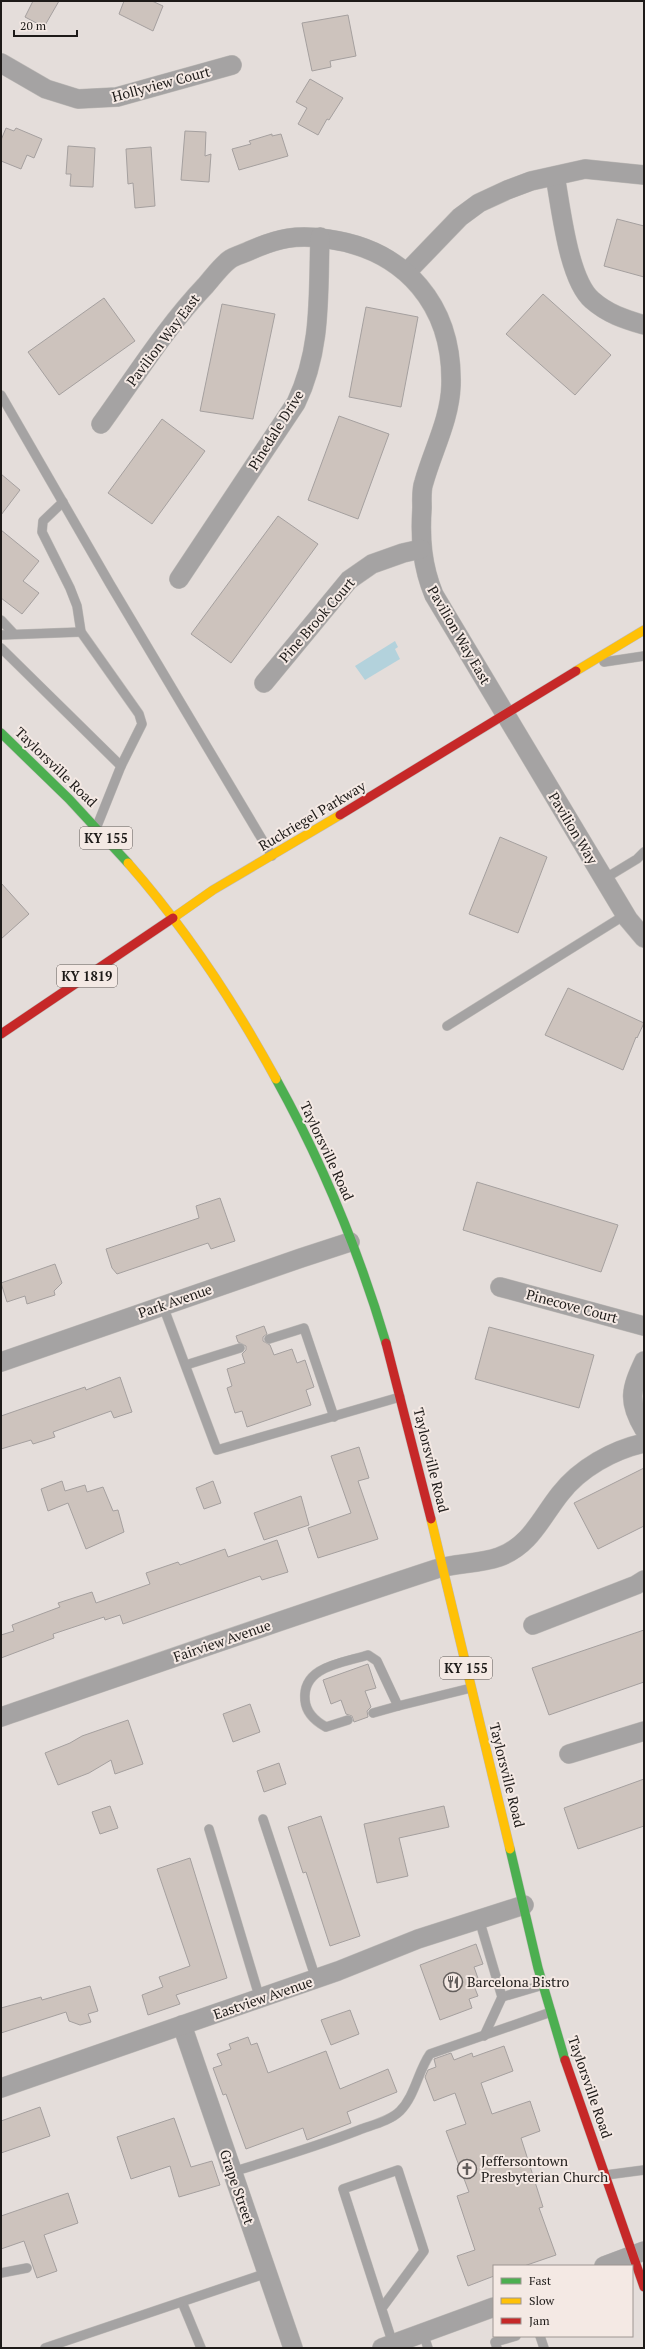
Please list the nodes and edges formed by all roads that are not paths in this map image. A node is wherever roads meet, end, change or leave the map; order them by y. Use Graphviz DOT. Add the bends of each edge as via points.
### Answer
graph roads {
  1 [pos="1,63"];
  2 [pos="232,64"];
  3 [pos="644,175"];
  4 [pos="555,176"];
  5 [pos="320,238"];
  6 [pos="407,272"];
  7 [pos="644,325"];
  8 [pos="1,395"];
  9 [pos="101,424"];
  10 [pos="63,502"];
  11 [pos="421,549"];
  12 [pos="179,579"];
  13 [pos="1,620"];
  14 [pos="644,630"];
  15 [pos="81,632"];
  16 [pos="14,634"];
  17 [pos="1,635"];
  18 [pos="1,648"];
  19 [pos="644,656"];
  20 [pos="588,664"];
  21 [pos="264,684"];
  22 [pos="506,715"];
  23 [pos="1,733"];
  24 [pos="121,766"];
  25 [pos="96,827"];
  26 [pos="644,852"];
  27 [pos="272,856"];
  28 [pos="604,879"];
  29 [pos="625,914"];
  30 [pos="173,918"];
  31 [pos="644,938"];
  32 [pos="448,1026"];
  33 [pos="1,1034"];
  34 [pos="350,1242"];
  35 [pos="500,1287"];
  36 [pos="163,1306"];
  37 [pos="644,1326"];
  38 [pos="269,1339"];
  39 [pos="240,1348"];
  40 [pos="644,1361"];
  41 [pos="1,1362"];
  42 [pos="186,1365"];
  43 [pos="400,1397"];
  44 [pos="334,1417"];
  45 [pos="644,1429"];
  46 [pos="644,1443"];
  47 [pos="443,1567"];
  48 [pos="644,1580"];
  49 [pos="534,1625"];
  50 [pos="471,1688"];
  51 [pos="398,1706"];
  52 [pos="373,1713"];
  53 [pos="1,1717"];
  54 [pos="348,1720"];
  55 [pos="644,1731"];
  56 [pos="569,1754"];
  57 [pos="263,1819"];
  58 [pos="209,1829"];
  59 [pos="524,1905"];
  60 [pos="479,1919"];
  61 [pos="316,1979"];
  62 [pos="543,1985"];
  63 [pos="502,1997"];
  64 [pos="260,1999"];
  65 [pos="551,2012"];
  66 [pos="182,2025"];
  67 [pos="484,2036"];
  68 [pos="1,2088"];
  69 [pos="644,2170"];
  70 [pos="232,2172"];
  71 [pos="604,2175"];
  72 [pos="638,2253"];
  73 [pos="607,2265"];
  74 [pos="28,2268"];
  75 [pos="1,2273"];
  76 [pos="267,2273"];
  77 [pos="644,2287"];
  78 [pos="182,2302"];
  79 [pos="493,2307"];
  80 [pos="382,2308"];
  81 [pos="512,2337"];
  82 [pos="540,2337"];
  83 [pos="425,2340"];
  84 [pos="388,2346"];
  85 [pos="45,2348"];
  86 [pos="201,2348"];
  87 [pos="292,2348"];
  88 [pos="497,2348"];
  89 [pos="544,2348"];
  1 -- 2 [label="street, Hollyview Court" via="46,89 78,99 117,96"];
  3 -- 4 [label="street" via="585,169"];
  4 -- 6 [label="street" via="530,181 479,203 442,233"];
  4 -- 7 [label="street" via="567,241 581,284 591,299 606,311"];
  5 -- 6 [label="street, Pavilion Way East" via="362,247 399,265"];
  5 -- 9 [label="street, Pavilion Way East" via="305,235 285,238 264,244 230,260 184,308"];
  5 -- 12 [label="street, Pinedale Drive" via="316,338 304,386 296,403"];
  6 -- 11 [label="street, Pavilion Way East" via="417,281 442,324 451,386 445,420 423,484"];
  8 -- 10 [label="lane"];
  10 -- 15 [label="lane" via="43,521 42,532 70,588 77,606"];
  10 -- 27 [label="lane"];
  11 -- 21 [label="street, Pine Brook Court" via="372,564 348,580"];
  11 -- 22 [label="street, Pavilion Way East" via="434,595"];
  13 -- 16 [label="lane"];
  14 -- 20 [label="main road, Ruckriegel Parkway / KY 1819"];
  15 -- 16 [label="lane"];
  15 -- 24 [label="lane" via="139,714 142,724"];
  16 -- 17 [label="lane"];
  18 -- 24 [label="lane"];
  19 -- 20 [label="lane"];
  20 -- 22 [label="main road, Ruckriegel Parkway / KY 1819"];
  22 -- 27 [label="main road, Ruckriegel Parkway / KY 1819"];
  22 -- 28 [label="street, Pavilion Way"];
  23 -- 25 [label="main road, Taylorsville Road / KY 155"];
  24 -- 25 [label="lane"];
  25 -- 30 [label="main road, Taylorsville Road / KY 155"];
  26 -- 28 [label="lane"];
  27 -- 30 [label="main road, Ruckriegel Parkway / KY 1819" via="212,890"];
  28 -- 29 [label="street, Pavilion Way"];
  29 -- 31 [label="street, Pavilion Way"];
  29 -- 32 [label="lane"];
  30 -- 33 [label="main road, Ruckriegel Parkway / KY 1819"];
  30 -- 34 [label="main road, Taylorsville Road / KY 155" via="210,970 271,1069 338,1207"];
  34 -- 36 [label="street, Park Avenue"];
  34 -- 43 [label="main road, Taylorsville Road / KY 155" via="377,1314"];
  35 -- 37 [label="street, Pinecove Court"];
  36 -- 41 [label="street, Park Avenue"];
  36 -- 42 [label="lane"];
  38 -- 44 [label="lane" via="304,1328"];
  39 -- 42 [label="lane"];
  40 -- 45 [label="street" via="635,1381 631,1400 634,1413"];
  42 -- 44 [label="lane" via="217,1450"];
  43 -- 44 [label="lane"];
  43 -- 47 [label="main road, Taylorsville Road / KY 155"];
  46 -- 47 [label="street, Fairview Avenue" via="627,1447 588,1467 560,1494 522,1545 499,1557"];
  47 -- 50 [label="main road, Taylorsville Road / KY 155"];
  47 -- 53 [label="street, Fairview Avenue"];
  48 -- 49 [label="street"];
  50 -- 51 [label="lane"];
  50 -- 59 [label="main road, Taylorsville Road / KY 155"];
  51 -- 52 [label="lane"];
  51 -- 54 [label="lane" via="377,1661 368,1655 318,1671 308,1679 304,1691 305,1708 316,1722 326,1727"];
  55 -- 56 [label="street"];
  57 -- 61 [label="lane"];
  58 -- 64 [label="lane"];
  59 -- 60 [label="street, Eastview Avenue"];
  59 -- 62 [label="main road, Taylorsville Road / KY 155"];
  60 -- 61 [label="street, Eastview Avenue" via="418,1939"];
  60 -- 63 [label="lane"];
  61 -- 64 [label="street, Eastview Avenue"];
  62 -- 63 [label="lane"];
  62 -- 65 [label="main road, Taylorsville Road / KY 155"];
  63 -- 67 [label="lane"];
  64 -- 66 [label="street, Eastview Avenue"];
  65 -- 67 [label="lane"];
  65 -- 71 [label="main road, Taylorsville Road / KY 155"];
  66 -- 68 [label="street, Eastview Avenue"];
  66 -- 70 [label="street, Grape Street"];
  67 -- 70 [label="lane" via="430,2054 400,2112 345,2136"];
  69 -- 71 [label="lane"];
  70 -- 76 [label="street, Grape Street"];
  71 -- 72 [label="main road, Taylorsville Road / KY 155"];
  72 -- 73 [label="street"];
  72 -- 77 [label="main road, Taylorsville Road / KY 155"];
  74 -- 75 [label="lane"];
  76 -- 78 [label="lane"];
  76 -- 87 [label="street, Grape Street"];
  78 -- 85 [label="lane"];
  78 -- 86 [label="lane"];
  79 -- 83 [label="street"];
  80 -- 80 [label="lane" via="343,2189 398,2170 424,2251"];
  80 -- 84 [label="lane"];
  81 -- 88 [label="lane" via="495,2342"];
  82 -- 89 [label="lane"];
  83 -- 84 [label="street"];
}
